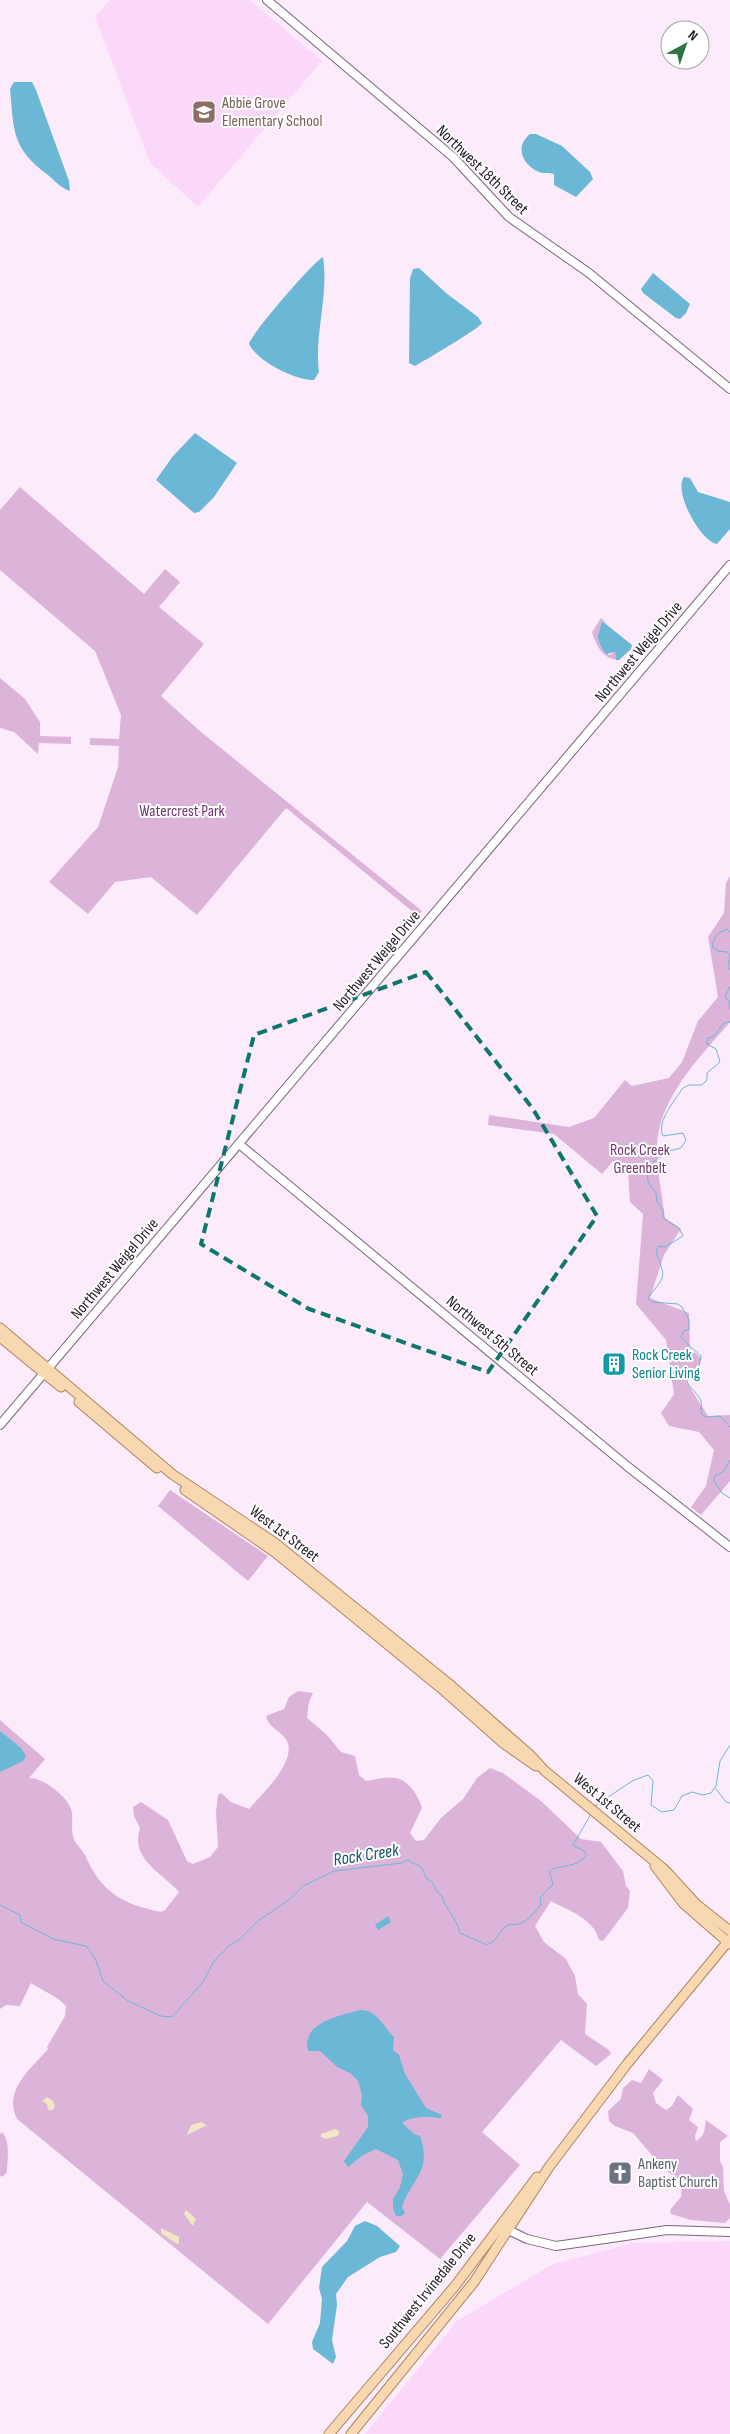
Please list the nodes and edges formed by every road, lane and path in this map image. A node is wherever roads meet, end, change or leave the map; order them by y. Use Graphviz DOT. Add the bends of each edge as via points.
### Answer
graph roads {
  1 [pos="268,0"];
  2 [pos="730,389"];
  3 [pos="730,565"];
  4 [pos="240,1144"];
  5 [pos="0,1328"];
  6 [pos="0,1337"];
  7 [pos="46,1371"];
  8 [pos="0,1425"];
  9 [pos="730,1547"];
  10 [pos="649,1858"];
  11 [pos="730,1931"];
  12 [pos="729,1942"];
  13 [pos="504,2228"];
  14 [pos="730,2232"];
  15 [pos="328,2434"];
  16 [pos="351,2434"];
  1 -- 2 [label="street, Northwest 18th Street" via="452,157 509,217 589,273"];
  3 -- 4 [label="street, Northwest Weigel Drive"];
  4 -- 7 [label="street, Northwest Weigel Drive"];
  4 -- 9 [label="street, Northwest 5th Street" via="627,1466"];
  5 -- 7 [label="main road, West 1st Street"];
  6 -- 7 [label="main road, West 1st Street"];
  7 -- 8 [label="street, Northwest Weigel Drive"];
  7 -- 10 [label="main road, West 1st Street" via="172,1474 264,1535 448,1683 530,1754 545,1771"];
  10 -- 11 [label="main road, West 1st Street" via="672,1876 696,1904"];
  10 -- 12 [label="main road, West 1st Street" via="683,1903"];
  12 -- 13 [label="main road, Southwest Irvinedale Drive" via="627,2064"];
  13 -- 14 [label="street" via="533,2241 556,2246 667,2230"];
  13 -- 15 [label="main road, Southwest Irvinedale Drive"];
  13 -- 16 [label="main road, Southwest Irvinedale Drive" via="474,2282"];
}
